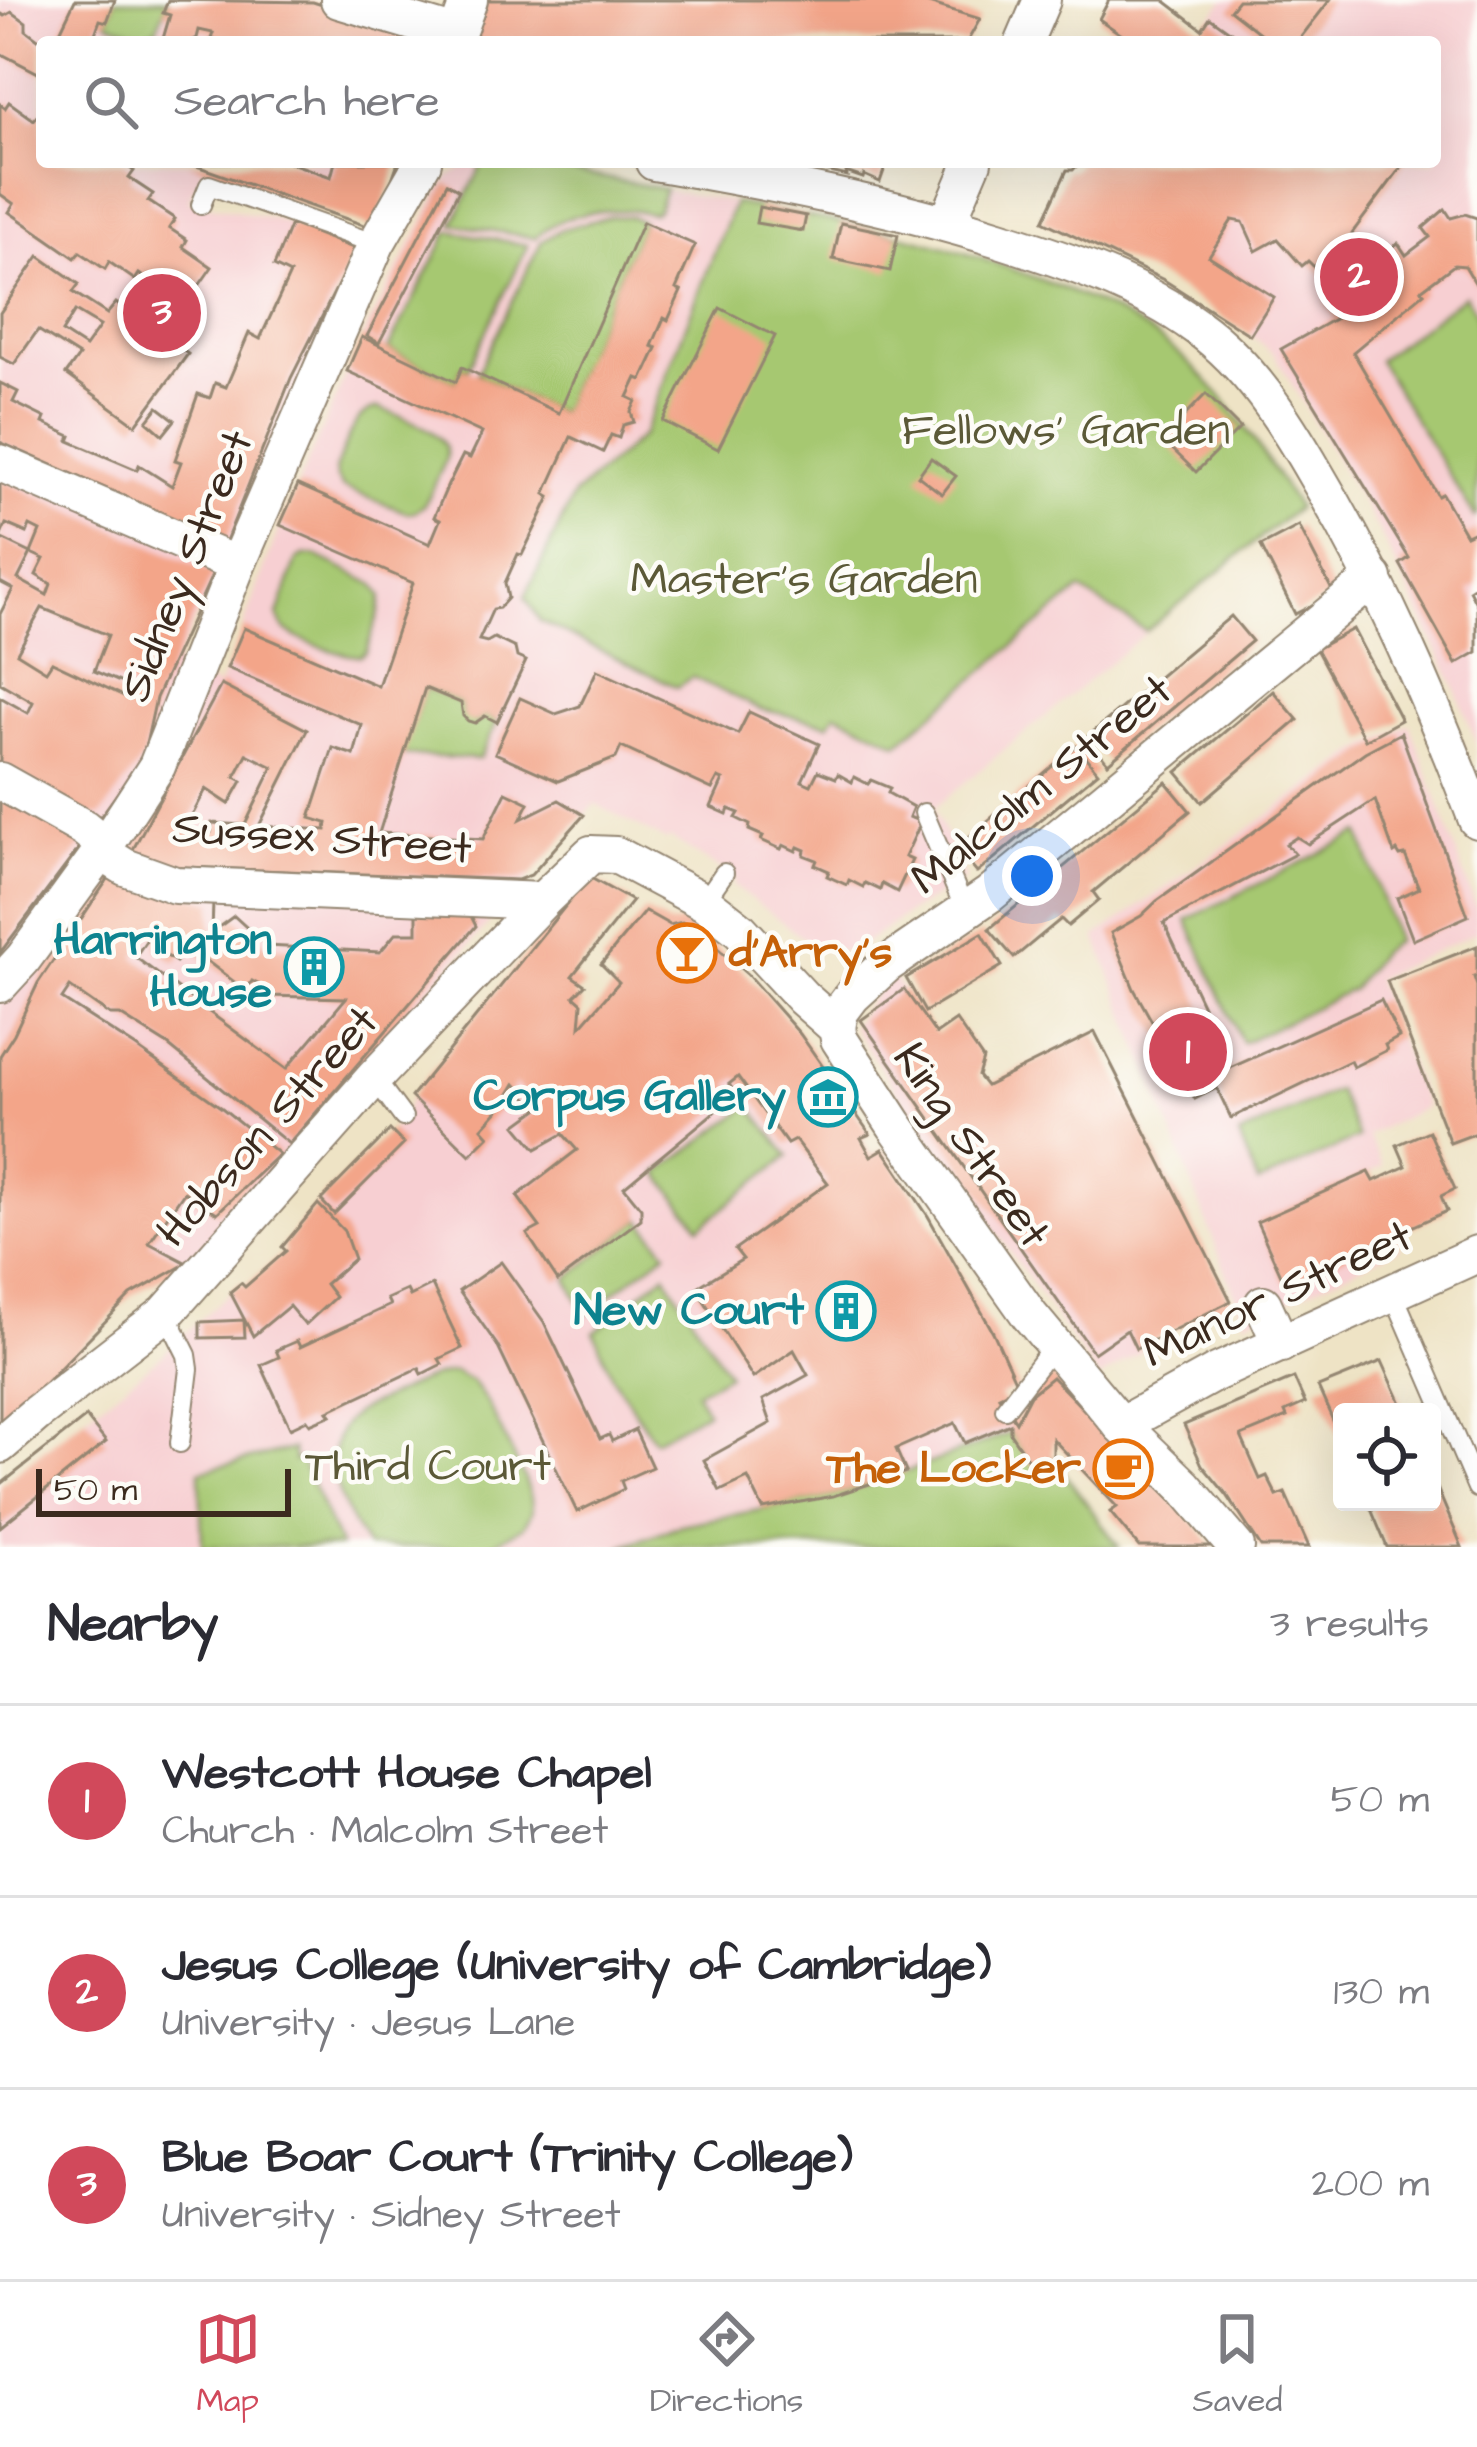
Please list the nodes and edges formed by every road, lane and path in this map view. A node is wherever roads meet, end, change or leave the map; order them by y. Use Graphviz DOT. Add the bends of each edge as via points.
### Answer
graph roads {
  1 [pos="339,0"];
  2 [pos="469,0"];
  3 [pos="1042,0"];
  4 [pos="446,36"];
  5 [pos="456,36"];
  6 [pos="1027,36"];
  7 [pos="420,168"];
  8 [pos="689,168"];
  9 [pos="971,168"];
  10 [pos="201,205"];
  11 [pos="947,223"];
  12 [pos="376,244"];
  13 [pos="0,464"];
  14 [pos="237,565"];
  15 [pos="1374,578"];
  16 [pos="0,781"];
  17 [pos="924,813"];
  18 [pos="1477,820"];
  19 [pos="103,849"];
  20 [pos="591,854"];
  21 [pos="542,902"];
  22 [pos="966,912"];
  23 [pos="0,984"];
  24 [pos="837,1028"];
  25 [pos="374,1078"];
  26 [pos="403,1117"];
  27 [pos="1477,1254"];
  28 [pos="1393,1293"];
  29 [pos="1263,1304"];
  30 [pos="166,1313"];
  31 [pos="1281,1344"];
  32 [pos="1054,1346"];
  33 [pos="1005,1409"];
  34 [pos="1121,1425"];
  35 [pos="180,1442"];
  36 [pos="0,1445"];
  37 [pos="1477,1488"];
  38 [pos="1236,1547"];
  1 -- 4 [label="street"];
  2 -- 5 [label="street"];
  3 -- 6 [label="street"];
  7 -- 12 [label="street, Sidney Street"];
  8 -- 11 [label="street"];
  9 -- 11 [label="street"];
  10 -- 12 [label="lane" via="209,185"];
  11 -- 15 [label="street" via="1070,261 1200,328 1284,420"];
  12 -- 14 [label="street, Sidney Street"];
  13 -- 14 [label="street"];
  14 -- 19 [label="street, Sidney Street" via="157,766"];
  15 -- 18 [label="street"];
  15 -- 22 [label="street, Malcolm Street"];
  16 -- 19 [label="street, Sussex Street" via="84,828"];
  17 -- 22 [label="lane"];
  19 -- 21 [label="street, Sussex Street" via="125,867 175,885"];
  19 -- 23 [label="street, Sidney Street"];
  20 -- 21 [label="street, Hobson Street"];
  20 -- 24 [label="street, King Street" via="714,887 740,930"];
  21 -- 25 [label="street, Hobson Street"];
  22 -- 24 [label="street, Malcolm Street" via="886,965 852,996"];
  24 -- 32 [label="street, King Street" via="895,1125"];
  25 -- 26 [label="lane"];
  25 -- 30 [label="street, Hobson Street"];
  27 -- 28 [label="street, Manor Street"];
  28 -- 31 [label="street, Manor Street"];
  28 -- 37 [label="lane"];
  29 -- 31 [label="street"];
  30 -- 35 [label="lane" via="187,1355"];
  30 -- 36 [label="street, Hobson Street"];
  31 -- 34 [label="street, Manor Street"];
  32 -- 33 [label="lane"];
  32 -- 34 [label="street, King Street"];
  34 -- 38 [label="street, King Street"];
}
